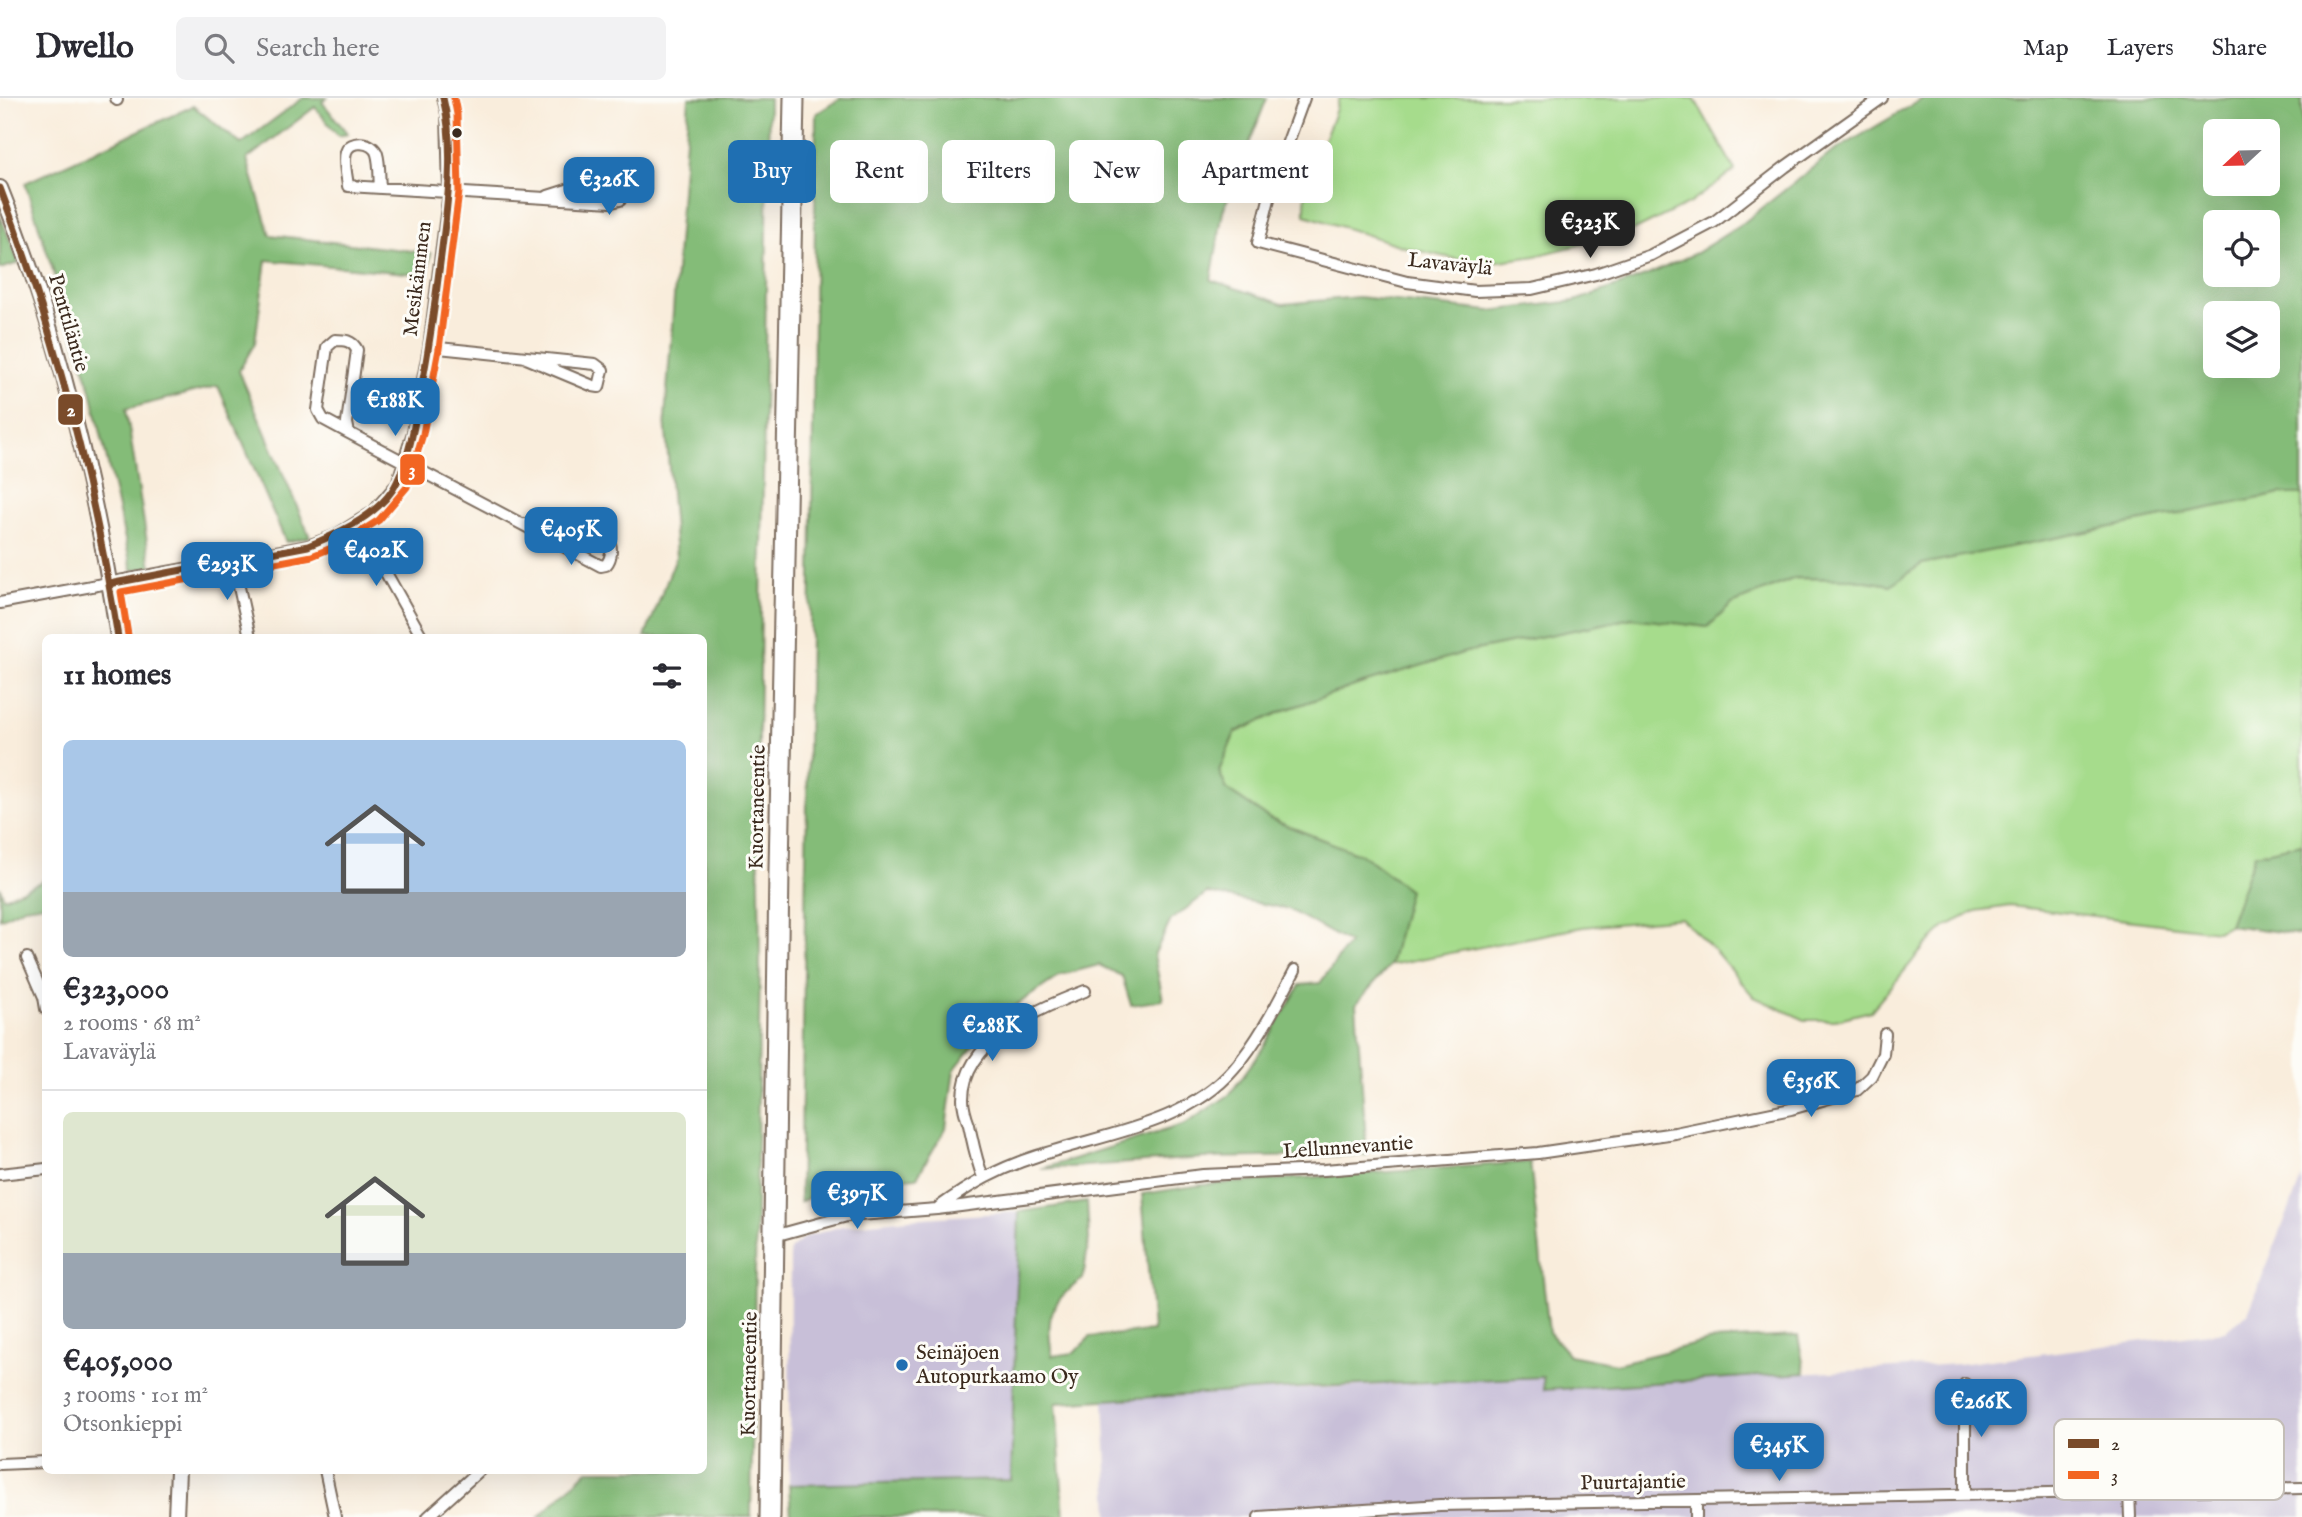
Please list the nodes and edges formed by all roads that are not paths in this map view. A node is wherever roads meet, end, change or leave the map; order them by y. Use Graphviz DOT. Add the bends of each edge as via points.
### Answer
graph roads {
  1 [pos="443,98"];
  2 [pos="794,98"];
  3 [pos="1304,98"];
  4 [pos="1882,98"];
  5 [pos="0,188"];
  6 [pos="380,188"];
  7 [pos="449,191"];
  8 [pos="548,197"];
  9 [pos="429,347"];
  10 [pos="526,358"];
  11 [pos="349,433"];
  12 [pos="404,463"];
  13 [pos="358,523"];
  14 [pos="524,524"];
  15 [pos="233,561"];
  16 [pos="109,584"];
  17 [pos="0,603"];
  18 [pos="117,634"];
  19 [pos="249,634"];
  20 [pos="420,634"];
  21 [pos="27,958"];
  22 [pos="1294,970"];
  23 [pos="1085,991"];
  24 [pos="42,992"];
  25 [pos="1885,1034"];
  26 [pos="42,1169"];
  27 [pos="0,1174"];
  28 [pos="983,1177"];
  29 [pos="937,1209"];
  30 [pos="774,1236"];
  31 [pos="1965,1384"];
  32 [pos="42,1462"];
  33 [pos="0,1464"];
  34 [pos="178,1474"];
  35 [pos="326,1474"];
  36 [pos="476,1474"];
  37 [pos="2284,1488"];
  38 [pos="2302,1488"];
  39 [pos="2054,1493"];
  40 [pos="1965,1495"];
  41 [pos="1696,1501"];
  42 [pos="1520,1504"];
  43 [pos="1347,1513"];
  44 [pos="176,1517"];
  45 [pos="335,1517"];
  46 [pos="428,1517"];
  47 [pos="770,1517"];
  48 [pos="1259,1517"];
  49 [pos="1520,1517"];
  50 [pos="1696,1517"];
  1 -- 7 [label="street, Mesikämmen"];
  2 -- 30 [label="highway, Kuortaneentie"];
  3 -- 4 [label="street, Lavaväylä" via="1273,183 1258,243 1407,282 1475,291 1532,289 1651,255 1714,222"];
  5 -- 16 [label="street, Penttiläntie" via="37,288 70,404"];
  6 -- 6 [label="street" via="373,147 351,145 345,156 348,186"];
  6 -- 7 [label="street"];
  7 -- 8 [label="street"];
  7 -- 9 [label="street, Mesikämmen"];
  8 -- 8 [label="street" via="612,202 620,200 622,182 611,176"];
  9 -- 10 [label="street"];
  9 -- 12 [label="street, Mesikämmen"];
  10 -- 10 [label="street" via="595,365 603,370 599,387"];
  11 -- 11 [label="street" via="323,419 318,410 327,347 334,340 349,341 356,350"];
  11 -- 12 [label="street"];
  12 -- 13 [label="street, Mesikämmen" via="397,484"];
  12 -- 14 [label="street"];
  13 -- 15 [label="street, Mesikämmen" via="308,547"];
  13 -- 20 [label="street"];
  14 -- 14 [label="street" via="601,566 608,562 611,548 607,538"];
  15 -- 16 [label="street, Mesikämmen"];
  15 -- 19 [label="street"];
  16 -- 17 [label="street, Mesikämmen"];
  16 -- 18 [label="street, Penttiläntie"];
  21 -- 24 [label="street"];
  22 -- 28 [label="street" via="1234,1070 1198,1101 1165,1117 1035,1156"];
  23 -- 28 [label="street" via="1047,1005 1002,1032 979,1054 965,1079 962,1101"];
  25 -- 29 [label="street, Lellunnevantie" via="1883,1054 1872,1076 1857,1090 1675,1133 1538,1153 1203,1175"];
  26 -- 27 [label="street"];
  28 -- 29 [label="street"];
  29 -- 30 [label="street, Lellunnevantie" via="847,1216"];
  30 -- 47 [label="highway, Kuortaneentie"];
  31 -- 40 [label="street"];
  32 -- 33 [label="street"];
  34 -- 44 [label="street"];
  35 -- 45 [label="street"];
  36 -- 46 [label="street"];
  37 -- 38 [label="street, Puurtajantie"];
  39 -- 40 [label="street, Puurtajantie"];
  40 -- 41 [label="street, Puurtajantie"];
  41 -- 42 [label="street, Puurtajantie"];
  41 -- 50 [label="street"];
  42 -- 43 [label="street, Puurtajantie"];
  42 -- 49 [label="street"];
  43 -- 48 [label="street, Puurtajantie"];
}
